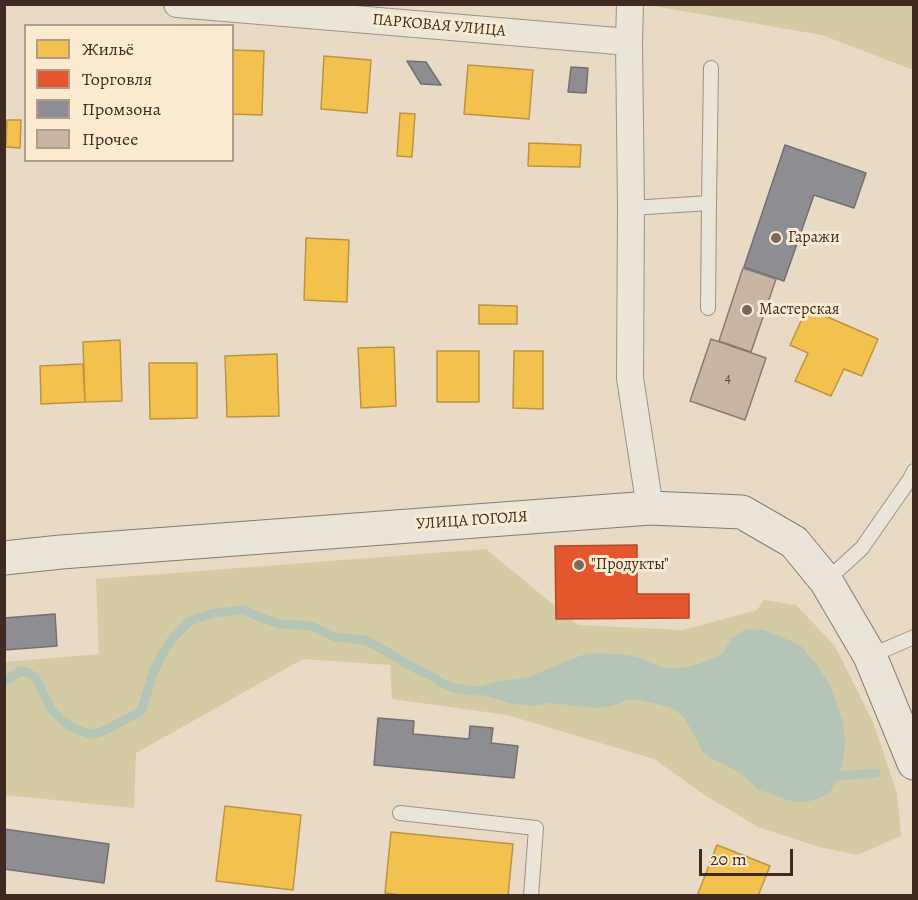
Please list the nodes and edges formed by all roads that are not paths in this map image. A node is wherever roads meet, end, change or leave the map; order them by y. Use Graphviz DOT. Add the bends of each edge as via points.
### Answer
graph roads {
  1 [pos="177,4"];
  2 [pos="630,4"];
  3 [pos="629,42"];
  4 [pos="711,68"];
  5 [pos="709,203"];
  6 [pos="631,208"];
  7 [pos="708,308"];
  8 [pos="914,471"];
  9 [pos="650,508"];
  10 [pos="4,558"];
  11 [pos="826,580"];
  12 [pos="914,637"];
  13 [pos="870,656"];
  14 [pos="914,763"];
  15 [pos="400,813"];
  16 [pos="531,896"];
  1 -- 3 [label="street, ПАРКОВАЯ УЛИЦА"];
  2 -- 3 [label="street"];
  3 -- 6 [label="street"];
  4 -- 5 [label="lane"];
  5 -- 6 [label="lane"];
  5 -- 7 [label="lane"];
  6 -- 9 [label="street" via="630,378"];
  8 -- 11 [label="lane" via="862,548"];
  9 -- 10 [label="main road, УЛИЦА ГОГОЛЯ"];
  9 -- 11 [label="main road, УЛИЦА ГОГОЛЯ" via="742,512 794,542"];
  11 -- 13 [label="main road, УЛИЦА ГОГОЛЯ"];
  12 -- 13 [label="lane"];
  13 -- 14 [label="main road, УЛИЦА ГОГОЛЯ"];
  15 -- 16 [label="lane" via="536,828"];
}
